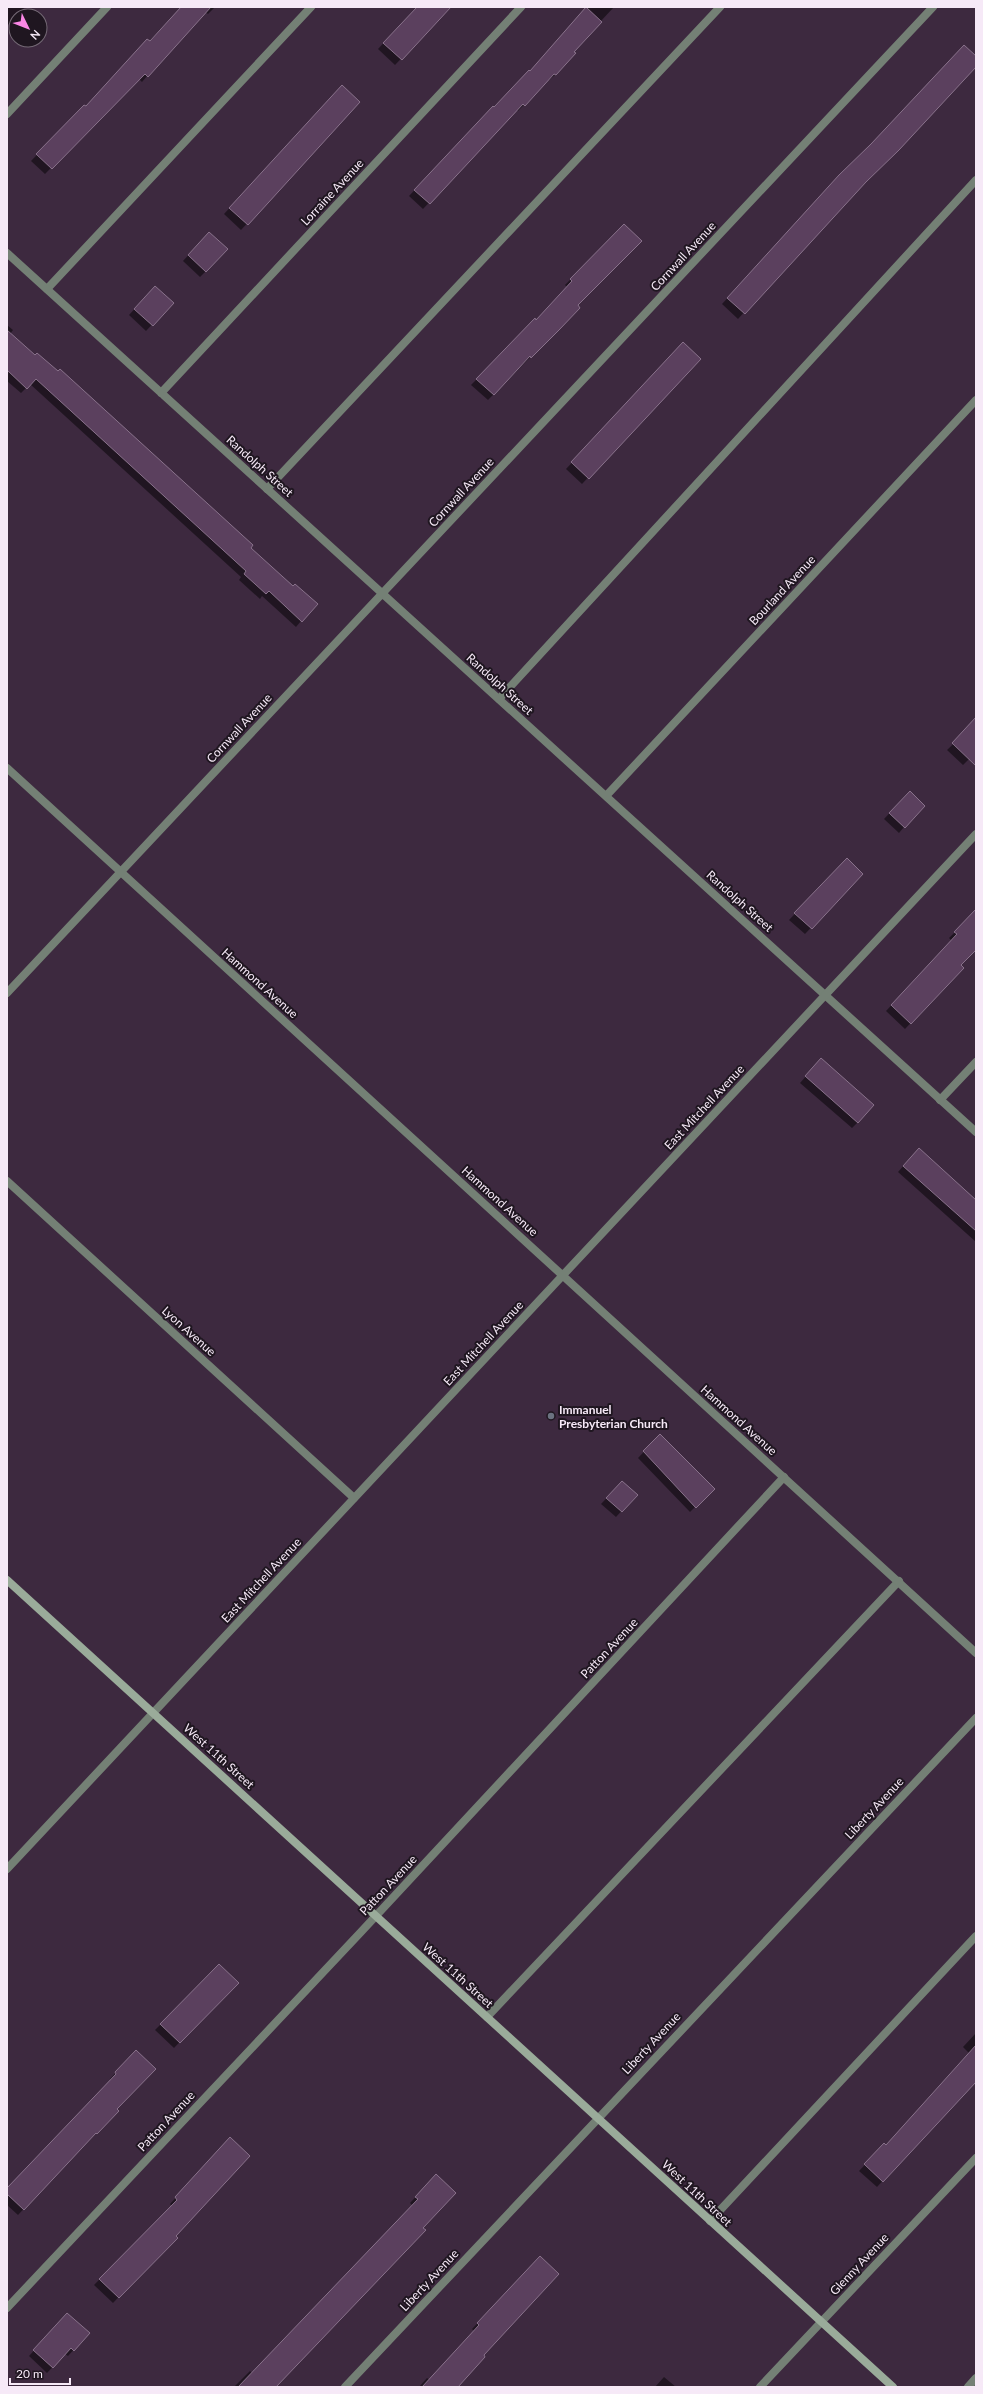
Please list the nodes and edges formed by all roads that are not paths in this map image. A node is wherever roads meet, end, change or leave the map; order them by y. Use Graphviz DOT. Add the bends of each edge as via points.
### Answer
graph roads {
  1 [pos="107,7"];
  2 [pos="310,7"];
  3 [pos="521,7"];
  4 [pos="720,7"];
  5 [pos="933,7"];
  6 [pos="7,114"];
  7 [pos="976,180"];
  8 [pos="7,252"];
  9 [pos="47,289"];
  10 [pos="162,393"];
  11 [pos="976,400"];
  12 [pos="267,489"];
  13 [pos="382,593"];
  14 [pos="499,699"];
  15 [pos="7,768"];
  16 [pos="606,796"];
  17 [pos="976,834"];
  18 [pos="121,872"];
  19 [pos="7,993"];
  20 [pos="825,995"];
  21 [pos="976,1062"];
  22 [pos="940,1100"];
  23 [pos="976,1132"];
  24 [pos="7,1181"];
  25 [pos="563,1276"];
  26 [pos="784,1478"];
  27 [pos="354,1498"];
  28 [pos="7,1580"];
  29 [pos="899,1581"];
  30 [pos="976,1652"];
  31 [pos="153,1713"];
  32 [pos="976,1718"];
  33 [pos="7,1869"];
  34 [pos="376,1916"];
  35 [pos="976,1936"];
  36 [pos="486,2017"];
  37 [pos="598,2117"];
  38 [pos="976,2158"];
  39 [pos="710,2221"];
  40 [pos="7,2308"];
  41 [pos="821,2323"];
  42 [pos="976,2378"];
  43 [pos="345,2387"];
  44 [pos="760,2387"];
  45 [pos="893,2387"];
  46 [pos="968,2387"];
  1 -- 6 [label="street"];
  2 -- 9 [label="street"];
  3 -- 10 [label="street, Lorraine Avenue"];
  4 -- 12 [label="street"];
  5 -- 13 [label="street, Cornwall Avenue"];
  7 -- 14 [label="street"];
  8 -- 9 [label="street, Randolph Street"];
  9 -- 10 [label="street, Randolph Street"];
  10 -- 12 [label="street, Randolph Street"];
  11 -- 16 [label="street, Bourland Avenue"];
  12 -- 13 [label="street, Randolph Street"];
  13 -- 14 [label="street, Randolph Street"];
  13 -- 18 [label="street, Cornwall Avenue"];
  14 -- 16 [label="street, Randolph Street"];
  15 -- 18 [label="street, Hammond Avenue"];
  16 -- 20 [label="street, Randolph Street"];
  17 -- 20 [label="street, East Mitchell Avenue"];
  18 -- 19 [label="street, Cornwall Avenue"];
  18 -- 25 [label="street, Hammond Avenue"];
  20 -- 22 [label="street, Randolph Street"];
  20 -- 25 [label="street, East Mitchell Avenue"];
  21 -- 22 [label="street"];
  22 -- 23 [label="street, Randolph Street"];
  24 -- 27 [label="street, Lyon Avenue"];
  25 -- 26 [label="street, Hammond Avenue"];
  25 -- 27 [label="street, East Mitchell Avenue"];
  26 -- 29 [label="street, Hammond Avenue"];
  26 -- 34 [label="street, Patton Avenue"];
  27 -- 31 [label="street, East Mitchell Avenue"];
  28 -- 31 [label="main road, West 11th Street"];
  29 -- 30 [label="street, Hammond Avenue"];
  29 -- 36 [label="street"];
  31 -- 33 [label="street, East Mitchell Avenue"];
  31 -- 34 [label="main road, West 11th Street"];
  32 -- 37 [label="street, Liberty Avenue"];
  34 -- 36 [label="main road, West 11th Street"];
  34 -- 40 [label="street, Patton Avenue"];
  35 -- 39 [label="street"];
  36 -- 37 [label="main road, West 11th Street"];
  37 -- 39 [label="main road, West 11th Street"];
  37 -- 43 [label="street, Liberty Avenue"];
  38 -- 41 [label="street, Glenny Avenue"];
  39 -- 41 [label="main road, West 11th Street"];
  41 -- 44 [label="street, Glenny Avenue"];
  41 -- 45 [label="main road, West 11th Street"];
  42 -- 46 [label="street"];
}
